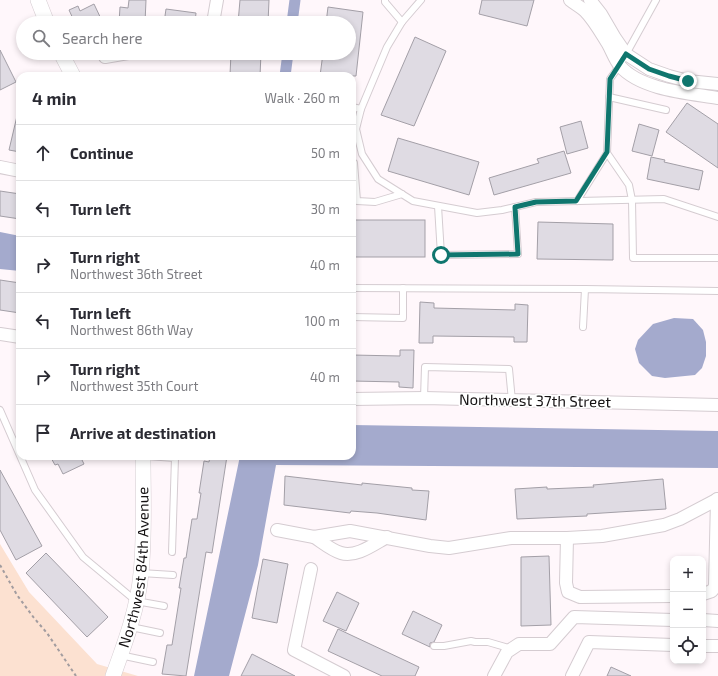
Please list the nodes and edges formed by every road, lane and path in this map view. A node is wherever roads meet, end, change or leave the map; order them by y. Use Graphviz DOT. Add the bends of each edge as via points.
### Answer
graph roads {
  1 [pos="38,0"];
  2 [pos="217,0"];
  3 [pos="385,0"];
  4 [pos="421,0"];
  5 [pos="570,0"];
  6 [pos="590,0"];
  7 [pos="656,0"];
  8 [pos="44,16"];
  9 [pos="214,16"];
  10 [pos="402,22"];
  11 [pos="626,54"];
  12 [pos="65,60"];
  13 [pos="620,65"];
  14 [pos="71,72"];
  15 [pos="718,84"];
  16 [pos="609,97"];
  17 [pos="718,98"];
  18 [pos="356,108"];
  19 [pos="361,109"];
  20 [pos="666,110"];
  21 [pos="607,152"];
  22 [pos="366,160"];
  23 [pos="356,162"];
  24 [pos="0,167"];
  25 [pos="16,170"];
  26 [pos="356,192"];
  27 [pos="402,194"];
  28 [pos="632,200"];
  29 [pos="576,201"];
  30 [pos="438,206"];
  31 [pos="515,207"];
  32 [pos="718,217"];
  33 [pos="718,258"];
  34 [pos="356,288"];
  35 [pos="404,288"];
  36 [pos="584,289"];
  37 [pos="718,292"];
  38 [pos="356,317"];
  39 [pos="583,327"];
  40 [pos="0,334"];
  41 [pos="16,336"];
  42 [pos="424,398"];
  43 [pos="356,399"];
  44 [pos="512,400"];
  45 [pos="718,405"];
  46 [pos="0,410"];
  47 [pos="16,447"];
  48 [pos="22,460"];
  49 [pos="143,460"];
  50 [pos="175,460"];
  51 [pos="718,499"];
  52 [pos="277,530"];
  53 [pos="314,537"];
  54 [pos="387,537"];
  55 [pos="566,538"];
  56 [pos="172,552"];
  57 [pos="0,565"];
  58 [pos="311,569"];
  59 [pos="141,573"];
  60 [pos="173,574"];
  61 [pos="706,593"];
  62 [pos="670,596"];
  63 [pos="136,601"];
  64 [pos="164,606"];
  65 [pos="670,620"];
  66 [pos="706,620"];
  67 [pos="718,621"];
  68 [pos="129,626"];
  69 [pos="160,633"];
  70 [pos="670,645"];
  71 [pos="434,646"];
  72 [pos="706,646"];
  73 [pos="718,646"];
  74 [pos="512,648"];
  75 [pos="120,656"];
  76 [pos="153,662"];
  77 [pos="76,676"];
  78 [pos="113,676"];
  79 [pos="344,676"];
  80 [pos="494,676"];
  81 [pos="572,676"];
  1 -- 8 [label="street"];
  2 -- 9 [label="street"];
  3 -- 10 [label="lane"];
  4 -- 10 [label="lane"];
  5 -- 13 [label="street" via="585,11"];
  6 -- 11 [label="street" via="602,14"];
  7 -- 11 [label="lane"];
  10 -- 19 [label="lane" via="387,47"];
  11 -- 13 [label="lane"];
  11 -- 15 [label="street" via="649,69 669,76"];
  12 -- 14 [label="street"];
  13 -- 16 [label="lane" via="610,79"];
  13 -- 17 [label="street" via="635,78 649,84"];
  16 -- 20 [label="lane"];
  16 -- 21 [label="lane"];
  18 -- 19 [label="lane"];
  19 -- 22 [label="lane" via="356,129"];
  21 -- 28 [label="lane" via="629,185"];
  21 -- 29 [label="lane"];
  22 -- 23 [label="lane"];
  22 -- 27 [label="lane" via="378,179"];
  24 -- 25 [label="street"];
  26 -- 27 [label="lane" via="357,201 376,202"];
  27 -- 30 [label="lane" via="413,201"];
  28 -- 29 [label="lane"];
  28 -- 32 [label="lane" via="664,199"];
  28 -- 33 [label="lane" via="633,258"];
  29 -- 31 [label="lane" via="536,202"];
  30 -- 31 [label="lane" via="477,213"];
  30 -- 31 [label="lane" via="441,255 518,254"];
  34 -- 35 [label="lane"];
  35 -- 36 [label="lane"];
  35 -- 38 [label="lane" via="403,318"];
  36 -- 37 [label="lane"];
  36 -- 39 [label="lane"];
  40 -- 41 [label="street"];
  42 -- 43 [label="street, Northwest 37th Street"];
  42 -- 44 [label="street, Northwest 37th Street"];
  42 -- 44 [label="lane" via="425,367 509,369"];
  44 -- 45 [label="street, Northwest 37th Street"];
  46 -- 47 [label="lane"];
  48 -- 63 [label="lane" via="35,490 83,557"];
  49 -- 59 [label="street, Northwest 84th Avenue"];
  50 -- 56 [label="lane"];
  51 -- 55 [label="street" via="664,525 602,536"];
  51 -- 61 [label="street" via="715,586 712,591"];
  52 -- 53 [label="street"];
  53 -- 54 [label="street" via="350,531"];
  53 -- 54 [label="street" via="341,553 353,554"];
  54 -- 55 [label="street" via="449,548 511,538"];
  55 -- 62 [label="street" via="568,592 580,597"];
  57 -- 77 [label="path" via="17,595"];
  58 -- 79 [label="street" via="294,650"];
  59 -- 60 [label="lane"];
  59 -- 63 [label="street, Northwest 84th Avenue"];
  63 -- 64 [label="lane"];
  63 -- 68 [label="street, Northwest 84th Avenue"];
  65 -- 74 [label="street" via="574,617 550,644 519,644"];
  66 -- 67 [label="street"];
  68 -- 69 [label="lane"];
  68 -- 75 [label="street, Northwest 84th Avenue"];
  70 -- 81 [label="street" via="589,642"];
  71 -- 74 [label="lane" via="471,641"];
  72 -- 73 [label="street"];
  74 -- 80 [label="street" via="507,652"];
  75 -- 76 [label="lane"];
  75 -- 78 [label="street, Northwest 84th Avenue"];
}
